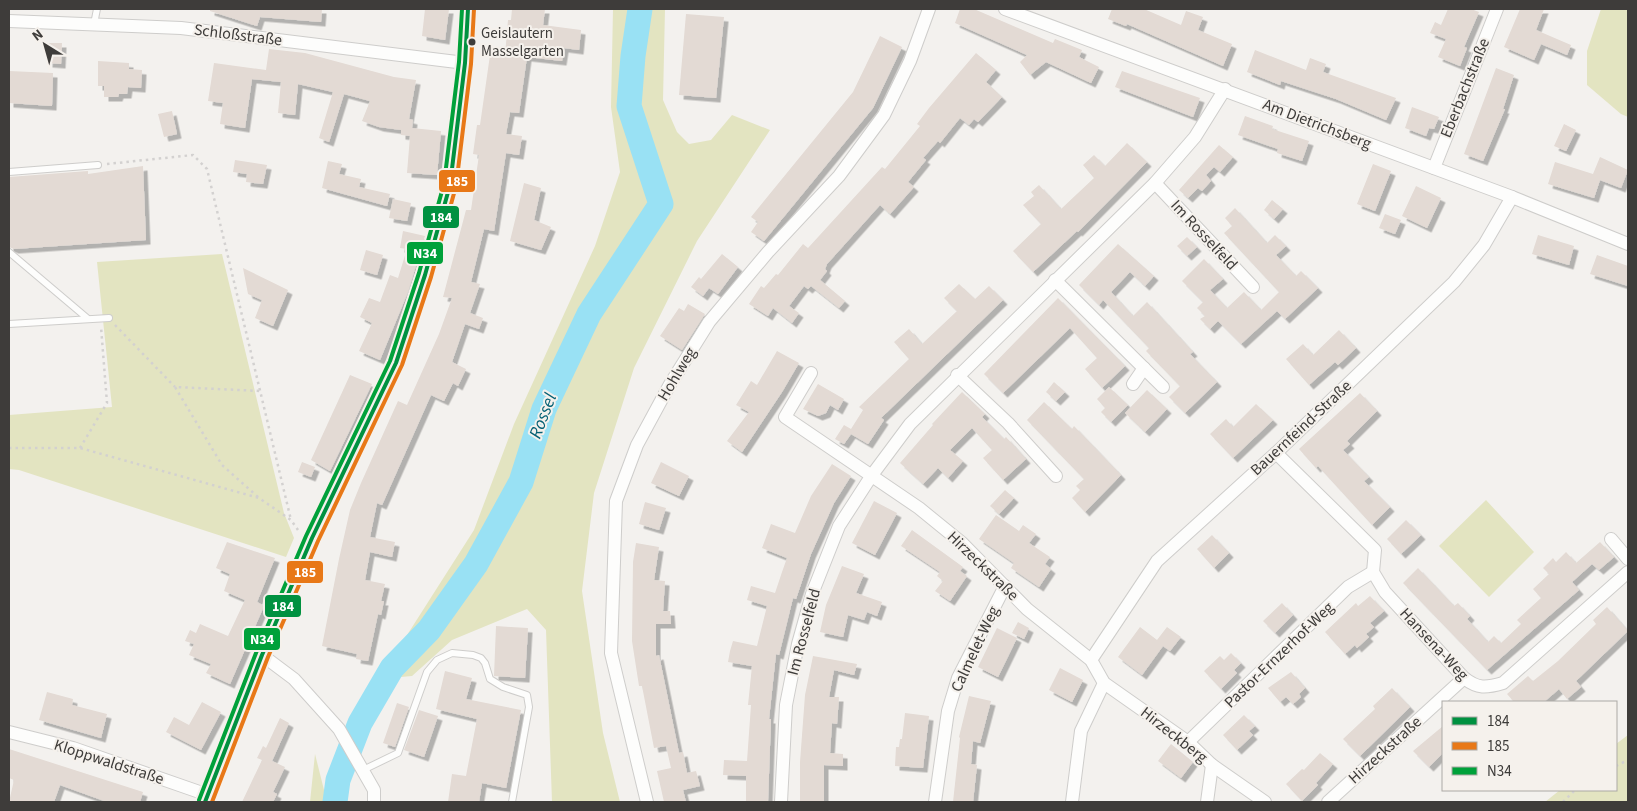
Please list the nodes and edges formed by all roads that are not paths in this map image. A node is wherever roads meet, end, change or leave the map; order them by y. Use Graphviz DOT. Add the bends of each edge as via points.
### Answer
graph roads {
  1 [pos="97,9"];
  2 [pos="468,9"];
  3 [pos="929,9"];
  4 [pos="1005,9"];
  5 [pos="1497,9"];
  6 [pos="9,21"];
  7 [pos="94,24"];
  8 [pos="465,63"];
  9 [pos="1225,89"];
  10 [pos="98,165"];
  11 [pos="1434,168"];
  12 [pos="9,172"];
  13 [pos="1155,183"];
  14 [pos="1512,197"];
  15 [pos="1628,244"];
  16 [pos="10,252"];
  17 [pos="1055,280"];
  18 [pos="1253,288"];
  19 [pos="87,318"];
  20 [pos="108,318"];
  21 [pos="9,324"];
  22 [pos="1144,368"];
  23 [pos="811,373"];
  24 [pos="957,375"];
  25 [pos="1132,384"];
  26 [pos="1163,387"];
  27 [pos="1276,453"];
  28 [pos="872,475"];
  29 [pos="1056,476"];
  30 [pos="1611,540"];
  31 [pos="1628,559"];
  32 [pos="1373,572"];
  33 [pos="1628,572"];
  34 [pos="1005,586"];
  35 [pos="262,655"];
  36 [pos="1091,660"];
  37 [pos="1464,678"];
  38 [pos="1104,683"];
  39 [pos="9,732"];
  40 [pos="1188,742"];
  41 [pos="1212,765"];
  42 [pos="360,766"];
  43 [pos="207,798"];
  44 [pos="374,802"];
  45 [pos="512,802"];
  46 [pos="647,802"];
  47 [pos="781,802"];
  48 [pos="935,802"];
  49 [pos="1072,802"];
  50 [pos="1207,802"];
  51 [pos="1265,802"];
  52 [pos="1328,802"];
  1 -- 7 [label="lane"];
  2 -- 8 [label="main road"];
  3 -- 46 [label="street, Hohlweg" via="910,61 884,115 839,176 709,322 637,444 616,501 612,653"];
  4 -- 9 [label="street, Am Dietrichsberg"];
  5 -- 11 [label="street, Eberbachstraße"];
  6 -- 7 [label="street, Schloßstraße"];
  7 -- 8 [label="street, Schloßstraße" via="181,28"];
  8 -- 35 [label="main road" via="450,185 426,275 396,363 312,538"];
  9 -- 11 [label="street, Am Dietrichsberg"];
  9 -- 13 [label="street, Im Rosselfeld" via="1195,138"];
  10 -- 12 [label="lane"];
  11 -- 14 [label="street, Am Dietrichsberg"];
  13 -- 17 [label="street, Im Rosselfeld"];
  13 -- 18 [label="street, Im Rosselfeld"];
  14 -- 15 [label="street, Am Dietrichsberg"];
  14 -- 27 [label="street, Bauernfeind-Straße" via="1484,245 1454,282"];
  16 -- 19 [label="lane"];
  17 -- 22 [label="street"];
  17 -- 24 [label="street, Im Rosselfeld"];
  19 -- 20 [label="lane"];
  19 -- 21 [label="lane"];
  22 -- 25 [label="street"];
  22 -- 26 [label="street"];
  23 -- 28 [label="street" via="785,416"];
  24 -- 28 [label="street, Im Rosselfeld" via="910,424"];
  24 -- 29 [label="street" via="1008,423"];
  27 -- 32 [label="street" via="1375,550"];
  27 -- 36 [label="street, Bauernfeind-Straße" via="1157,561"];
  28 -- 34 [label="street, Hirzeckstraße" via="955,537"];
  28 -- 47 [label="street, Im Rosselfeld" via="839,526 804,619 786,705"];
  30 -- 31 [label="street"];
  32 -- 37 [label="street, Hansena-Weg" via="1385,592"];
  32 -- 40 [label="street, Pastor-Ernzerhof-Weg" via="1348,588"];
  33 -- 37 [label="street, Hansena-Weg" via="1503,683 1476,687"];
  34 -- 36 [label="street, Hirzeckstraße" via="1027,609"];
  34 -- 48 [label="street, Calmelet-Weg" via="958,678 948,711"];
  35 -- 42 [label="street" via="294,679 339,730"];
  35 -- 43 [label="main road"];
  36 -- 38 [label="street, Hirzeckberg"];
  37 -- 52 [label="street, Hirzeckstraße"];
  38 -- 40 [label="street, Hirzeckberg"];
  38 -- 49 [label="street" via="1082,731"];
  39 -- 43 [label="street, Kloppwaldstraße" via="73,748"];
  40 -- 41 [label="street, Hirzeckberg"];
  41 -- 50 [label="street"];
  41 -- 51 [label="street, Hirzeckberg"];
  42 -- 44 [label="street" via="374,790"];
  42 -- 45 [label="lane" via="398,753 426,672 437,660 452,653 473,655 485,663 490,679 527,695 529,707"];
}
